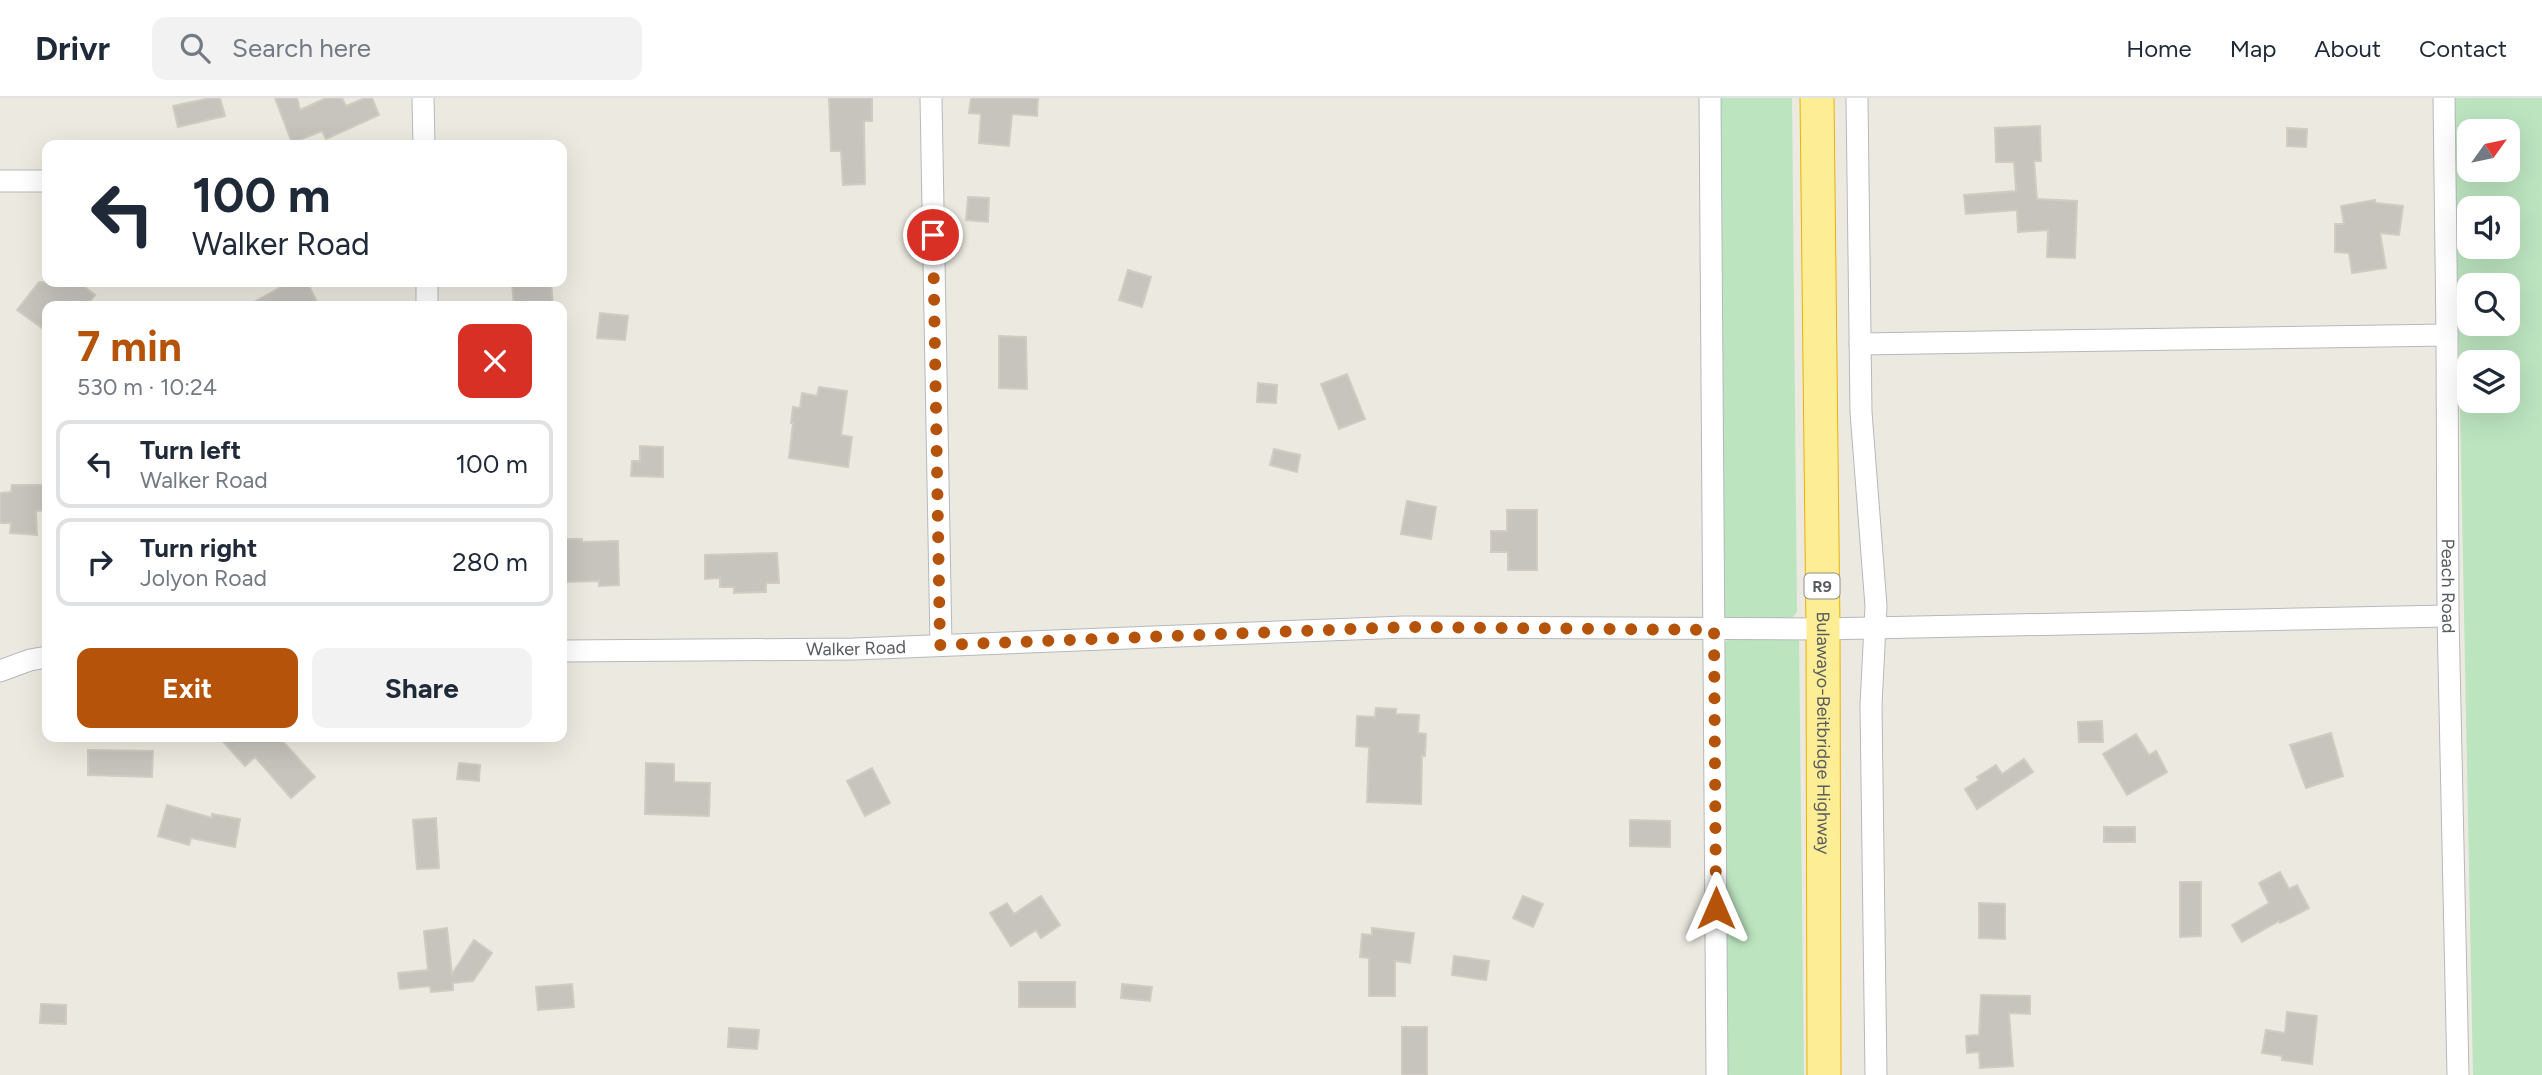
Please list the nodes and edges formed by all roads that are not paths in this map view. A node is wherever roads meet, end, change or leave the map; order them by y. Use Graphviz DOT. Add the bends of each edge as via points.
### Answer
graph roads {
  1 [pos="423,98"];
  2 [pos="931,98"];
  3 [pos="1710,98"];
  4 [pos="1817,98"];
  5 [pos="1857,98"];
  6 [pos="2444,98"];
  7 [pos="424,140"];
  8 [pos="0,181"];
  9 [pos="42,181"];
  10 [pos="2447,335"];
  11 [pos="1860,344"];
  12 [pos="2448,616"];
  13 [pos="1875,628"];
  14 [pos="1823,629"];
  15 [pos="1714,630"];
  16 [pos="940,645"];
  17 [pos="567,651"];
  18 [pos="42,658"];
  19 [pos="0,671"];
  20 [pos="1717,1075"];
  21 [pos="1824,1075"];
  22 [pos="1876,1075"];
  23 [pos="2458,1075"];
  1 -- 7 [label="street"];
  2 -- 16 [label="street"];
  3 -- 15 [label="street"];
  4 -- 14 [label="highway, Bulawayo-Beitbridge Highway / R9"];
  5 -- 11 [label="street"];
  6 -- 10 [label="street, Peach Road"];
  8 -- 9 [label="street"];
  10 -- 11 [label="street"];
  10 -- 12 [label="street, Peach Road"];
  11 -- 13 [label="street"];
  12 -- 13 [label="street, Walker Road"];
  12 -- 23 [label="street, Peach Road"];
  13 -- 14 [label="street, Walker Road"];
  13 -- 22 [label="street" via="1871,705"];
  14 -- 15 [label="street, Walker Road"];
  14 -- 21 [label="highway, Bulawayo-Beitbridge Highway / R9"];
  15 -- 16 [label="street, Walker Road" via="1404,627"];
  15 -- 20 [label="street"];
  16 -- 17 [label="street, Walker Road"];
  18 -- 19 [label="street"];
}
